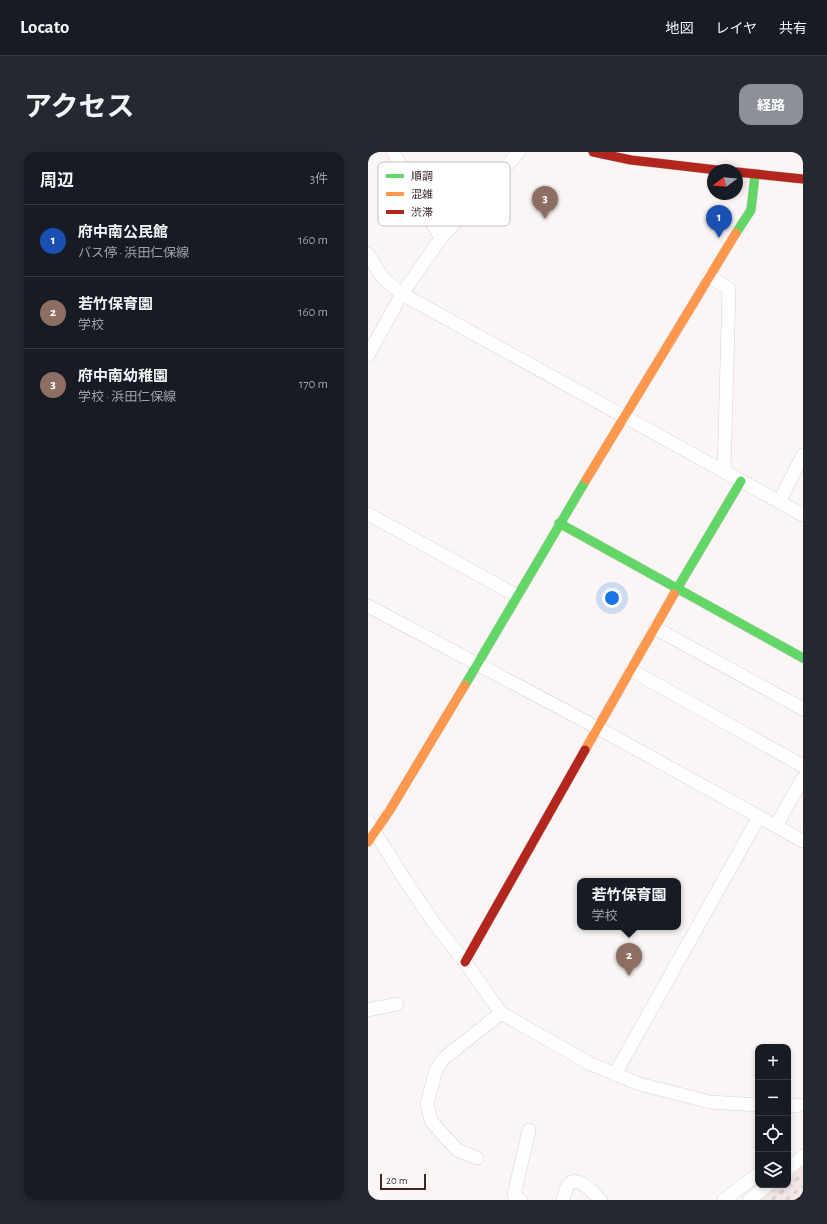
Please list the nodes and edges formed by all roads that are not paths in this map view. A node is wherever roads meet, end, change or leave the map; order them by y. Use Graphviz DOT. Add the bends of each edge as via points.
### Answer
graph roads {
  1 [pos="393,152"];
  2 [pos="519,152"];
  3 [pos="593,152"];
  4 [pos="399,162"];
  5 [pos="510,162"];
  6 [pos="707,169"];
  7 [pos="743,173"];
  8 [pos="755,175"];
  9 [pos="803,179"];
  10 [pos="434,226"];
  11 [pos="452,226"];
  12 [pos="441,238"];
  13 [pos="368,254"];
  14 [pos="368,275"];
  15 [pos="709,276"];
  16 [pos="382,277"];
  17 [pos="402,294"];
  18 [pos="368,355"];
  19 [pos="624,416"];
  20 [pos="803,455"];
  21 [pos="724,472"];
  22 [pos="741,481"];
  23 [pos="779,502"];
  24 [pos="368,514"];
  25 [pos="803,515"];
  26 [pos="559,523"];
  27 [pos="677,588"];
  28 [pos="516,595"];
  29 [pos="368,606"];
  30 [pos="655,628"];
  31 [pos="803,658"];
  32 [pos="478,663"];
  33 [pos="631,670"];
  34 [pos="803,709"];
  35 [pos="598,728"];
  36 [pos="803,766"];
  37 [pos="803,778"];
  38 [pos="759,817"];
  39 [pos="368,821"];
  40 [pos="776,826"];
  41 [pos="371,837"];
  42 [pos="803,841"];
  43 [pos="465,962"];
  44 [pos="398,1004"];
  45 [pos="368,1010"];
  46 [pos="501,1013"];
  47 [pos="615,1074"];
  48 [pos="755,1105"];
  49 [pos="803,1105"];
  50 [pos="791,1106"];
  51 [pos="529,1130"];
  52 [pos="803,1156"];
  53 [pos="477,1158"];
  54 [pos="791,1165"];
  55 [pos="755,1176"];
  56 [pos="764,1188"];
  57 [pos="522,1200"];
  58 [pos="563,1200"];
  59 [pos="601,1200"];
  60 [pos="724,1200"];
  61 [pos="748,1200"];
  1 -- 4 [label="street"];
  2 -- 5 [label="street"];
  3 -- 6 [label="street" via="631,160"];
  7 -- 8 [label="street"];
  8 -- 9 [label="street"];
  8 -- 15 [label="street" via="751,210"];
  10 -- 12 [label="street"];
  11 -- 12 [label="street"];
  12 -- 17 [label="street"];
  13 -- 16 [label="street"];
  14 -- 16 [label="street"];
  15 -- 19 [label="street"];
  15 -- 21 [label="street" via="729,289"];
  16 -- 17 [label="street"];
  17 -- 18 [label="street"];
  17 -- 19 [label="street"];
  19 -- 21 [label="street"];
  19 -- 26 [label="street"];
  20 -- 23 [label="street"];
  21 -- 22 [label="street"];
  22 -- 23 [label="street"];
  22 -- 27 [label="street"];
  23 -- 25 [label="street"];
  24 -- 28 [label="street"];
  26 -- 27 [label="street"];
  26 -- 28 [label="street"];
  27 -- 30 [label="street"];
  27 -- 31 [label="street"];
  28 -- 32 [label="street"];
  29 -- 32 [label="street"];
  30 -- 33 [label="street"];
  30 -- 34 [label="street"];
  32 -- 35 [label="street"];
  32 -- 41 [label="street" via="390,810"];
  33 -- 35 [label="street"];
  33 -- 36 [label="street"];
  35 -- 38 [label="street"];
  35 -- 43 [label="street"];
  37 -- 40 [label="street"];
  38 -- 40 [label="street"];
  38 -- 47 [label="street"];
  39 -- 41 [label="street"];
  40 -- 42 [label="street"];
  41 -- 43 [label="street"];
  43 -- 46 [label="street"];
  44 -- 45 [label="street"];
  46 -- 47 [label="street" via="589,1063"];
  46 -- 53 [label="street" via="443,1059 436,1070 427,1104 431,1121 457,1150"];
  47 -- 48 [label="street" via="639,1084 710,1102"];
  49 -- 50 [label="street"];
  51 -- 57 [label="street" via="514,1196"];
  52 -- 54 [label="street"];
  55 -- 60 [label="street"];
  56 -- 61 [label="street"];
  58 -- 59 [label="street" via="567,1187 570,1183 576,1182 581,1182"];
}
